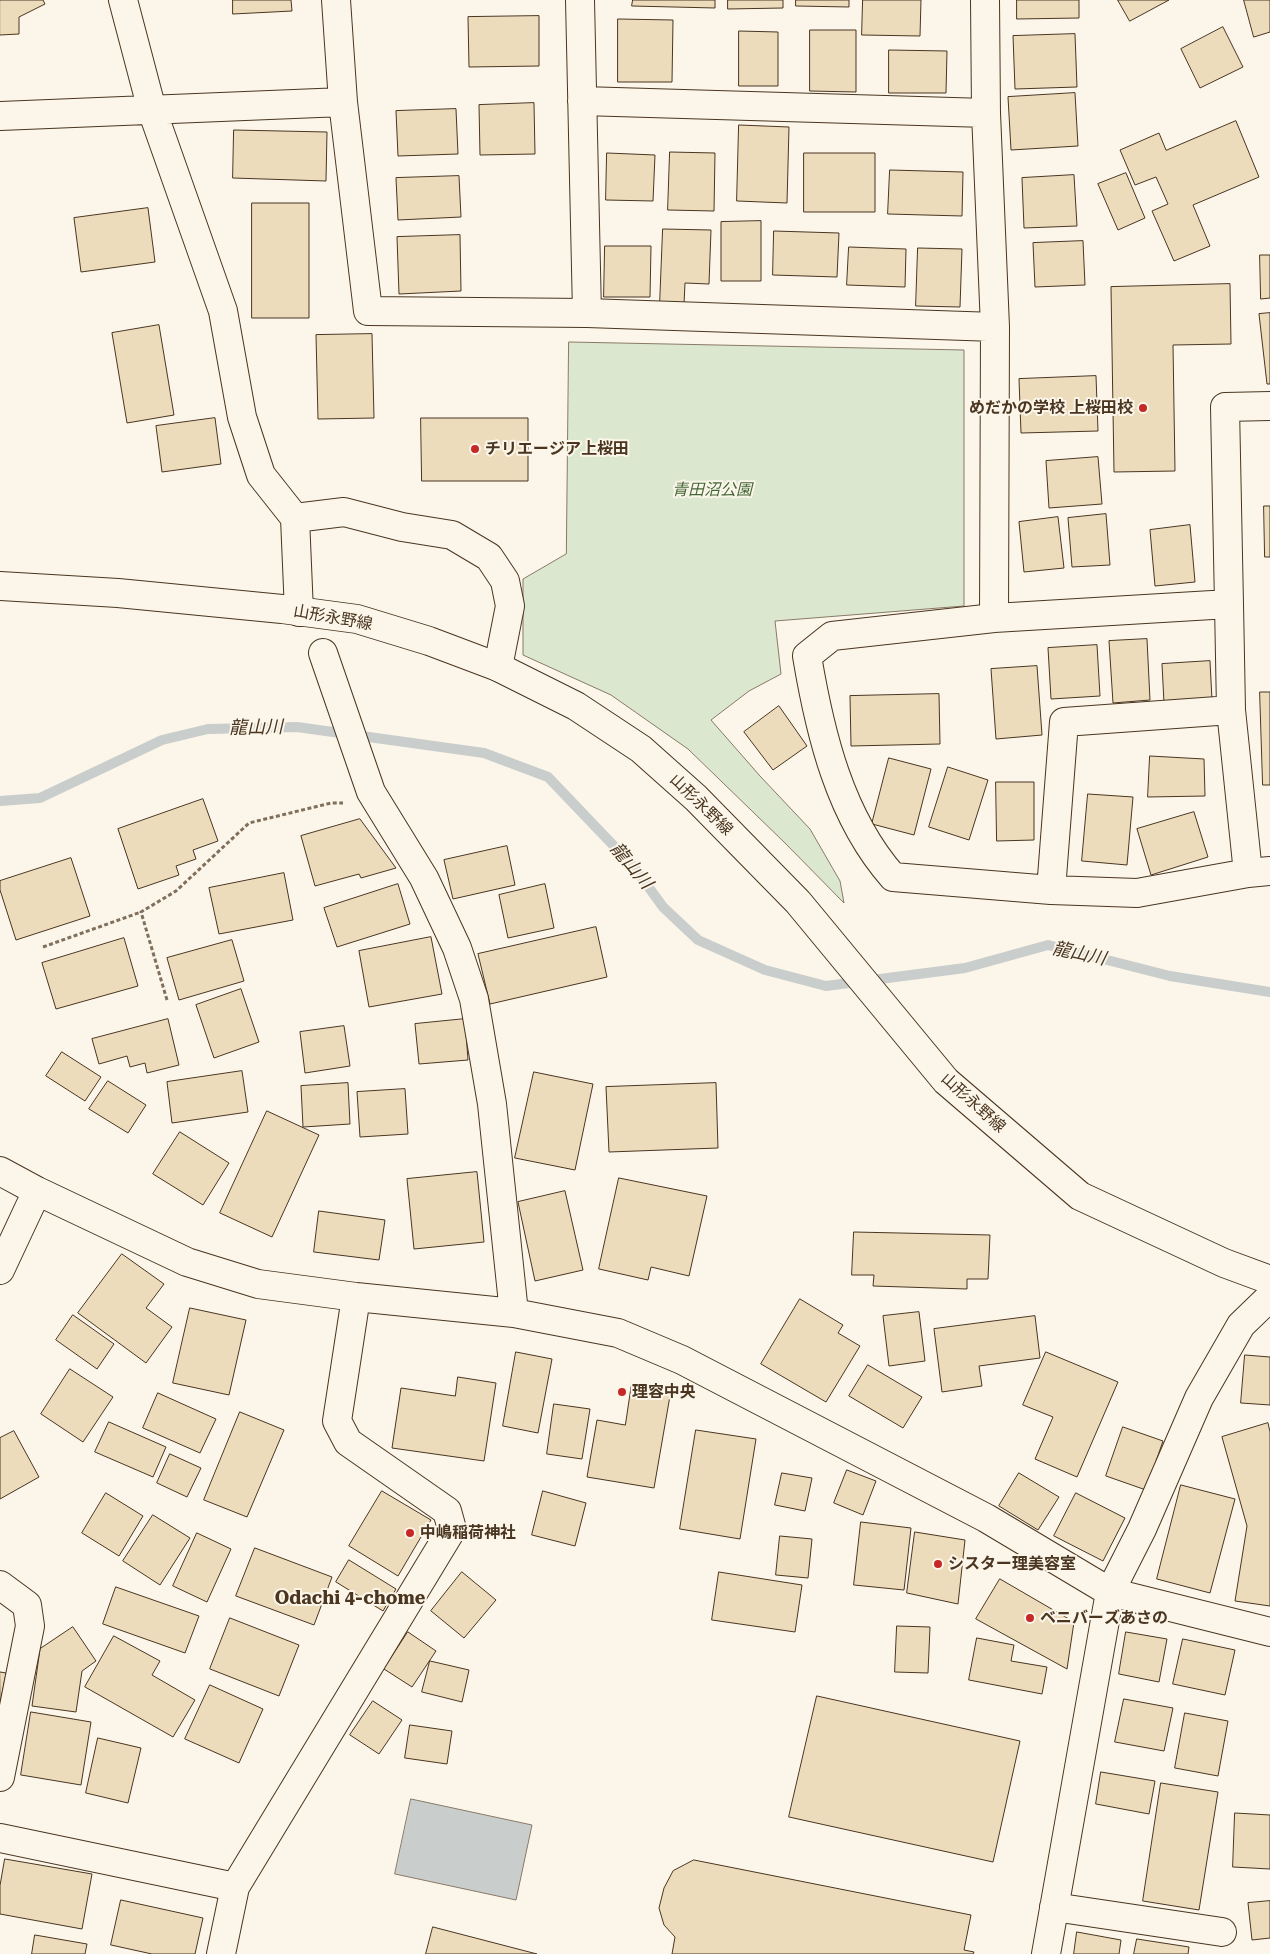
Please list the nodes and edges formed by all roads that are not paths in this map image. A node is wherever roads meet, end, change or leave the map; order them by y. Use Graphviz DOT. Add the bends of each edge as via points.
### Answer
graph roads {
  1 [pos="123,0"];
  2 [pos="336,0"];
  3 [pos="580,0"];
  4 [pos="984,0"];
  5 [pos="582,101"];
  6 [pos="343,102"];
  7 [pos="152,110"];
  8 [pos="986,113"];
  9 [pos="0,116"];
  10 [pos="587,313"];
  11 [pos="995,327"];
  12 [pos="1270,406"];
  13 [pos="295,518"];
  14 [pos="0,586"];
  15 [pos="1229,604"];
  16 [pos="299,612"];
  17 [pos="994,618"];
  18 [pos="323,653"];
  19 [pos="498,667"];
  20 [pos="1231,710"];
  21 [pos="1259,872"];
  22 [pos="1051,890"];
  23 [pos="0,1171"];
  24 [pos="37,1191"];
  25 [pos="0,1270"];
  26 [pos="1270,1280"];
  27 [pos="356,1297"];
  28 [pos="1270,1297"];
  29 [pos="514,1313"];
  30 [pos="0,1585"];
  31 [pos="1110,1592"];
  32 [pos="1270,1632"];
  33 [pos="0,1777"];
  34 [pos="0,1838"];
  35 [pos="235,1888"];
  36 [pos="1054,1907"];
  37 [pos="1222,1932"];
  38 [pos="221,1954"];
  39 [pos="1046,1954"];
  1 -- 7 [label="main road"];
  2 -- 6 [label="main road"];
  3 -- 5 [label="main road"];
  4 -- 8 [label="main road"];
  5 -- 8 [label="main road"];
  5 -- 10 [label="main road"];
  6 -- 7 [label="main road"];
  6 -- 10 [label="main road" via="368,311"];
  7 -- 9 [label="main road"];
  7 -- 13 [label="main road" via="223,311 242,416 261,476"];
  8 -- 11 [label="main road"];
  10 -- 11 [label="main road"];
  11 -- 17 [label="main road"];
  12 -- 15 [label="main road" via="1225,407"];
  13 -- 16 [label="main road"];
  13 -- 19 [label="main road" via="344,512 402,527 452,535 489,557 505,581 510,606"];
  14 -- 16 [label="main road, 山形永野線" via="118,593"];
  15 -- 17 [label="main road"];
  15 -- 20 [label="main road"];
  16 -- 19 [label="main road, 山形永野線" via="357,620 428,641"];
  17 -- 22 [label="main road" via="832,636 807,656 815,704 840,790 876,858 893,877"];
  18 -- 29 [label="main road" via="373,797 424,878 457,948 474,999 492,1104"];
  19 -- 26 [label="main road, 山形永野線" via="576,706 641,749 696,798 798,902 946,1082 1080,1196 1224,1263"];
  20 -- 21 [label="main road"];
  20 -- 22 [label="main road" via="1064,722"];
  21 -- 22 [label="main road" via="1137,893"];
  23 -- 24 [label="main road"];
  24 -- 25 [label="main road"];
  24 -- 27 [label="main road" via="187,1262 258,1284"];
  27 -- 29 [label="main road"];
  27 -- 35 [label="main road" via="336,1421 348,1442 447,1511 452,1529"];
  28 -- 31 [label="main road" via="1241,1325 1199,1398 1142,1529"];
  29 -- 31 [label="main road" via="618,1333 682,1360 986,1518"];
  30 -- 33 [label="main road" via="26,1605 30,1626"];
  31 -- 32 [label="main road"];
  31 -- 36 [label="main road"];
  34 -- 35 [label="main road"];
  35 -- 38 [label="main road"];
  36 -- 37 [label="main road"];
  36 -- 39 [label="main road"];
}
